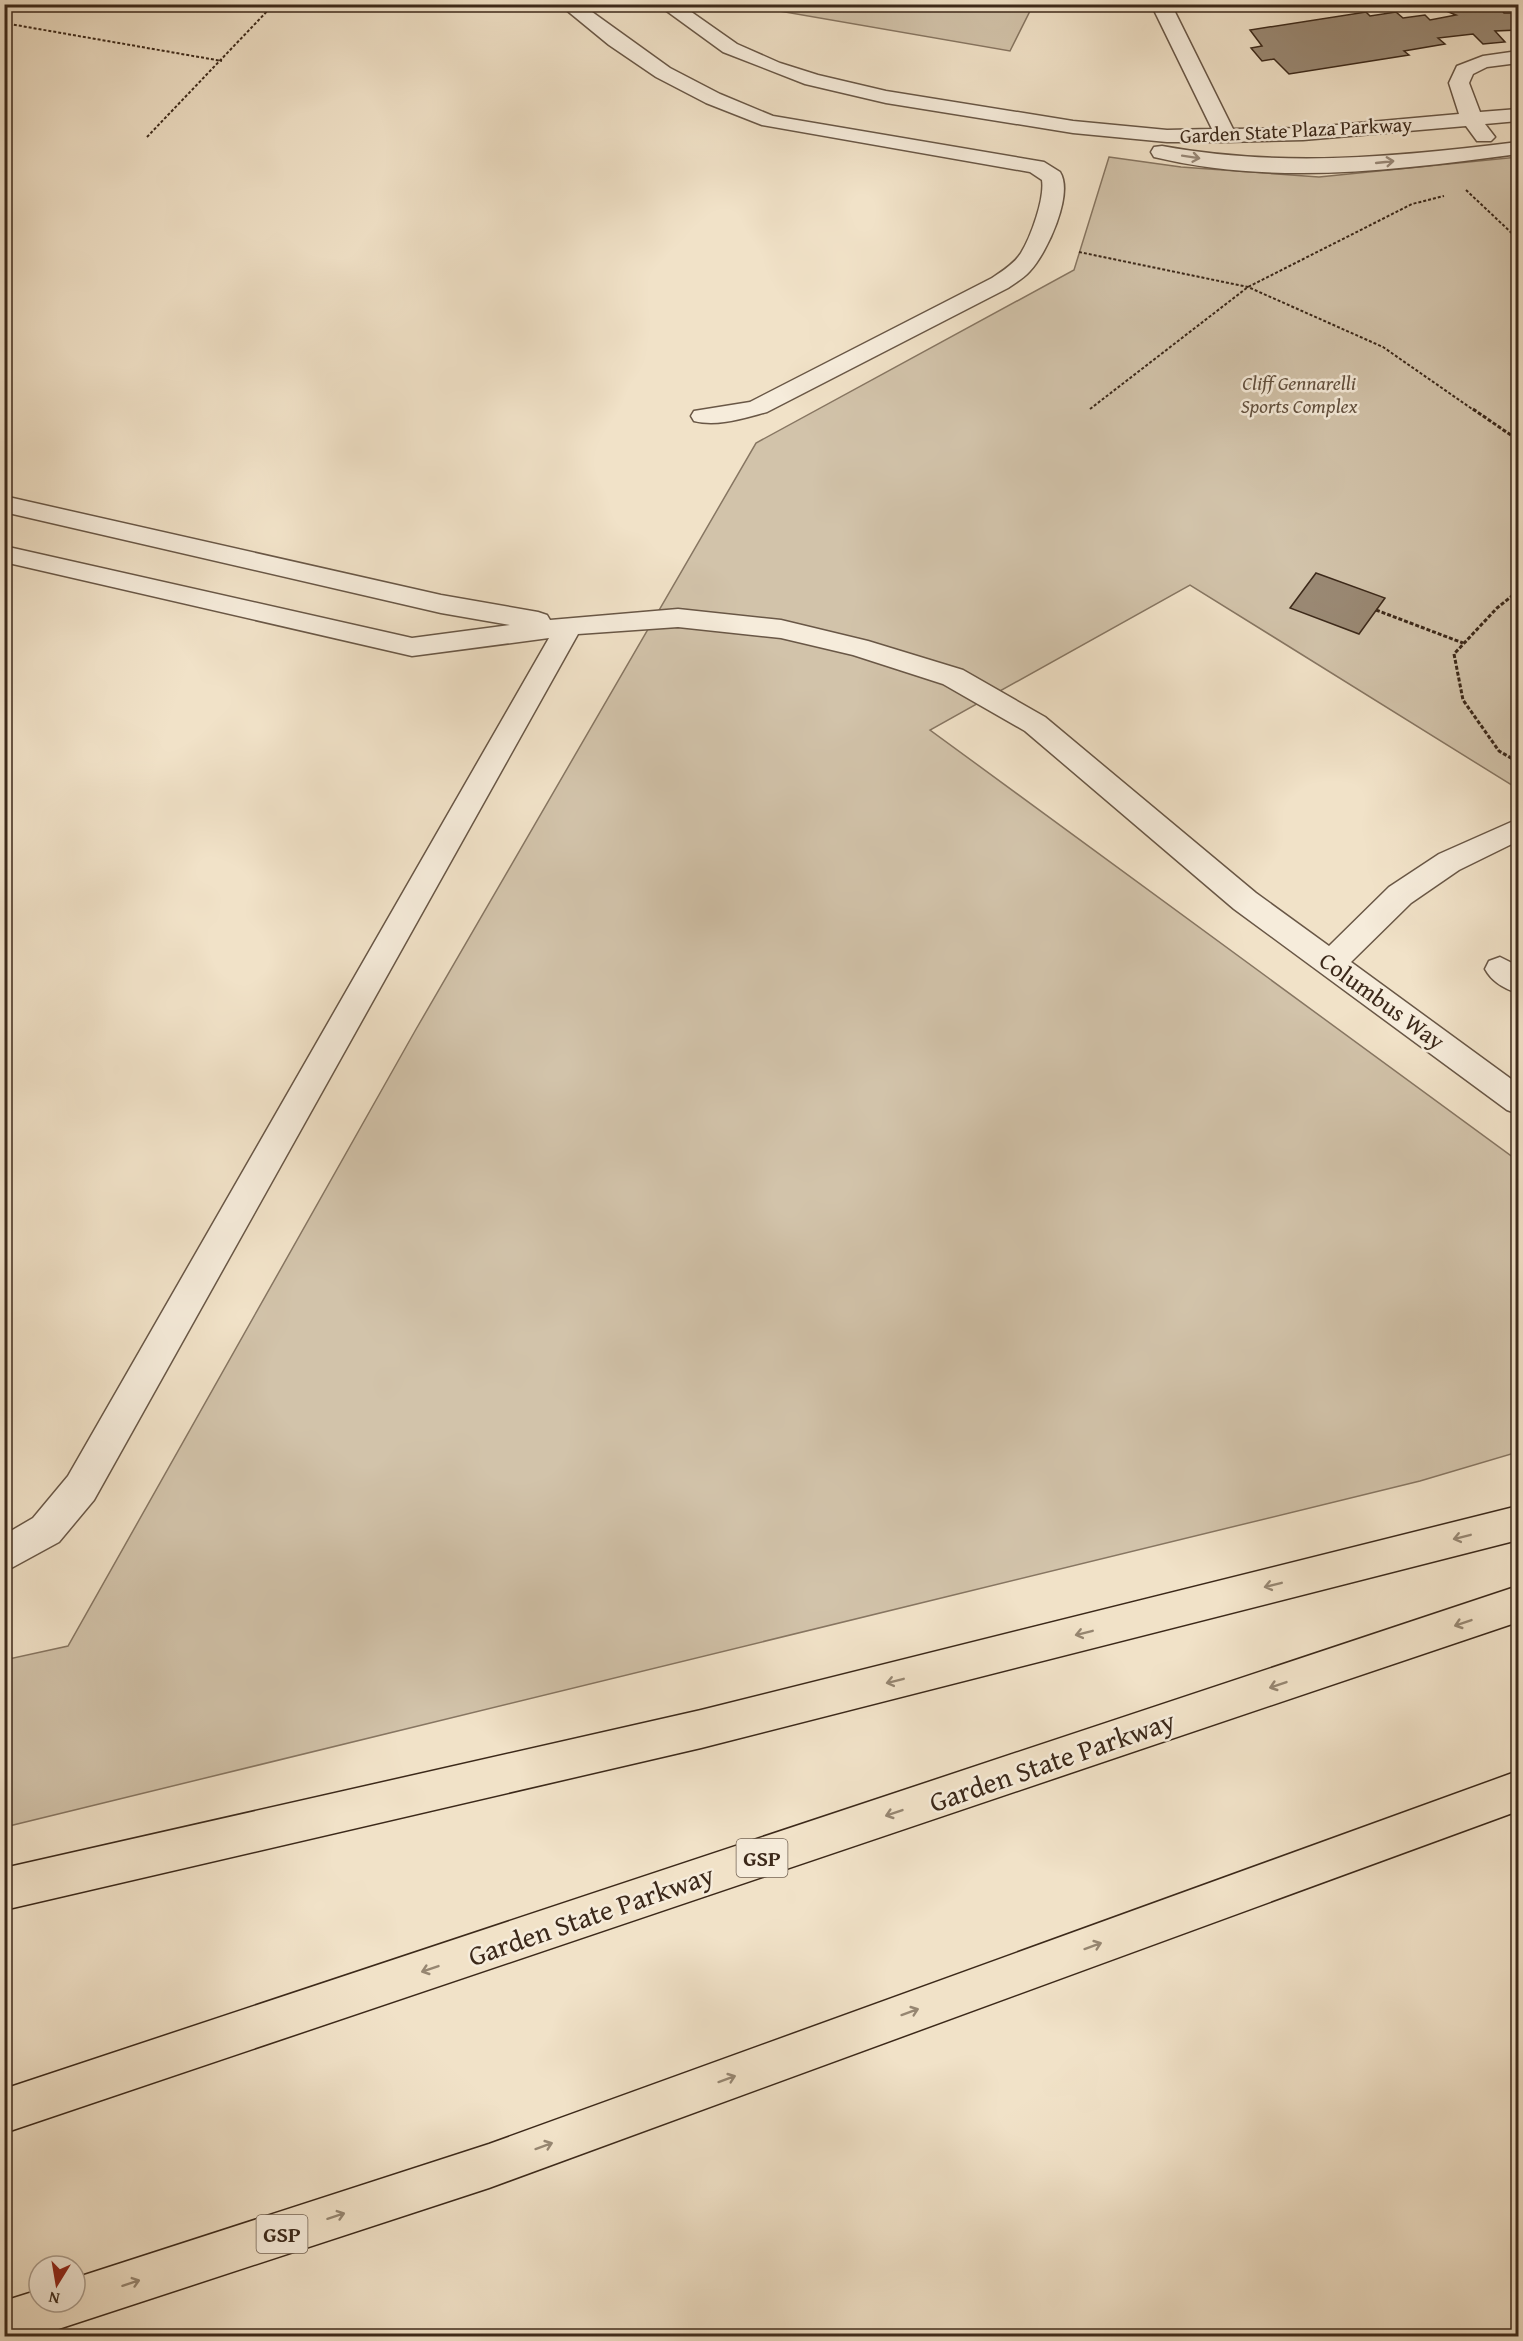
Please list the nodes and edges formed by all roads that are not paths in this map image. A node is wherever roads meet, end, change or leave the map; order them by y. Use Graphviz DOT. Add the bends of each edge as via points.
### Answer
graph roads {
  1 [pos="568,4"];
  2 [pos="666,4"];
  3 [pos="1161,4"];
  4 [pos="1518,57"];
  5 [pos="1518,115"];
  6 [pos="1472,120"];
  7 [pos="1073,127"];
  8 [pos="1226,136"];
  9 [pos="1518,148"];
  10 [pos="1494,151"];
  11 [pos="703,416"];
  12 [pos="4,504"];
  13 [pos="4,554"];
  14 [pos="569,626"];
  15 [pos="1518,829"];
  16 [pos="1330,964"];
  17 [pos="1518,1101"];
  18 [pos="1518,1523"];
  19 [pos="4,1556"];
  20 [pos="1518,1604"];
  21 [pos="1518,1791"];
  22 [pos="4,1889"];
  23 [pos="4,2111"];
  24 [pos="87,2298"];
  25 [pos="36,2314"];
  26 [pos="4,2324"];
  1 -- 11 [label="street" via="654,68 727,107 769,121 1036,167 1052,177 1055,193 1033,253 1021,268 1000,283 758,407"];
  2 -- 7 [label="street, Garden State Plaza Parkway" via="730,48 812,80 886,97"];
  3 -- 8 [label="street"];
  4 -- 6 [label="street" via="1484,62 1464,70 1459,83"];
  5 -- 6 [label="street, Garden State Plaza Parkway"];
  6 -- 8 [label="street, Garden State Plaza Parkway" via="1303,134"];
  6 -- 10 [label="street"];
  7 -- 8 [label="street, Garden State Plaza Parkway" via="1167,136"];
  7 -- 10 [label="street, Garden State Plaza Parkway, one-way" via="1164,152 1228,162 1311,168"];
  9 -- 10 [label="street, Garden State Plaza Parkway"];
  12 -- 14 [label="street" via="441,604"];
  13 -- 14 [label="street" via="412,647"];
  14 -- 16 [label="street, Columbus Way" via="678,618 781,629 858,647 953,677 1035,724 1245,901"];
  14 -- 19 [label="street" via="81,1488 46,1530"];
  15 -- 16 [label="street" via="1449,862 1400,895"];
  16 -- 17 [label="street, Columbus Way"];
  18 -- 22 [label="highway, one-way" via="701,1730"];
  20 -- 23 [label="highway, Garden State Parkway / GSP, one-way"];
  24 -- 21 [label="highway, GSP, one-way" via="489,2166"];
  25 -- 26 [label="highway, GSP"];
}
